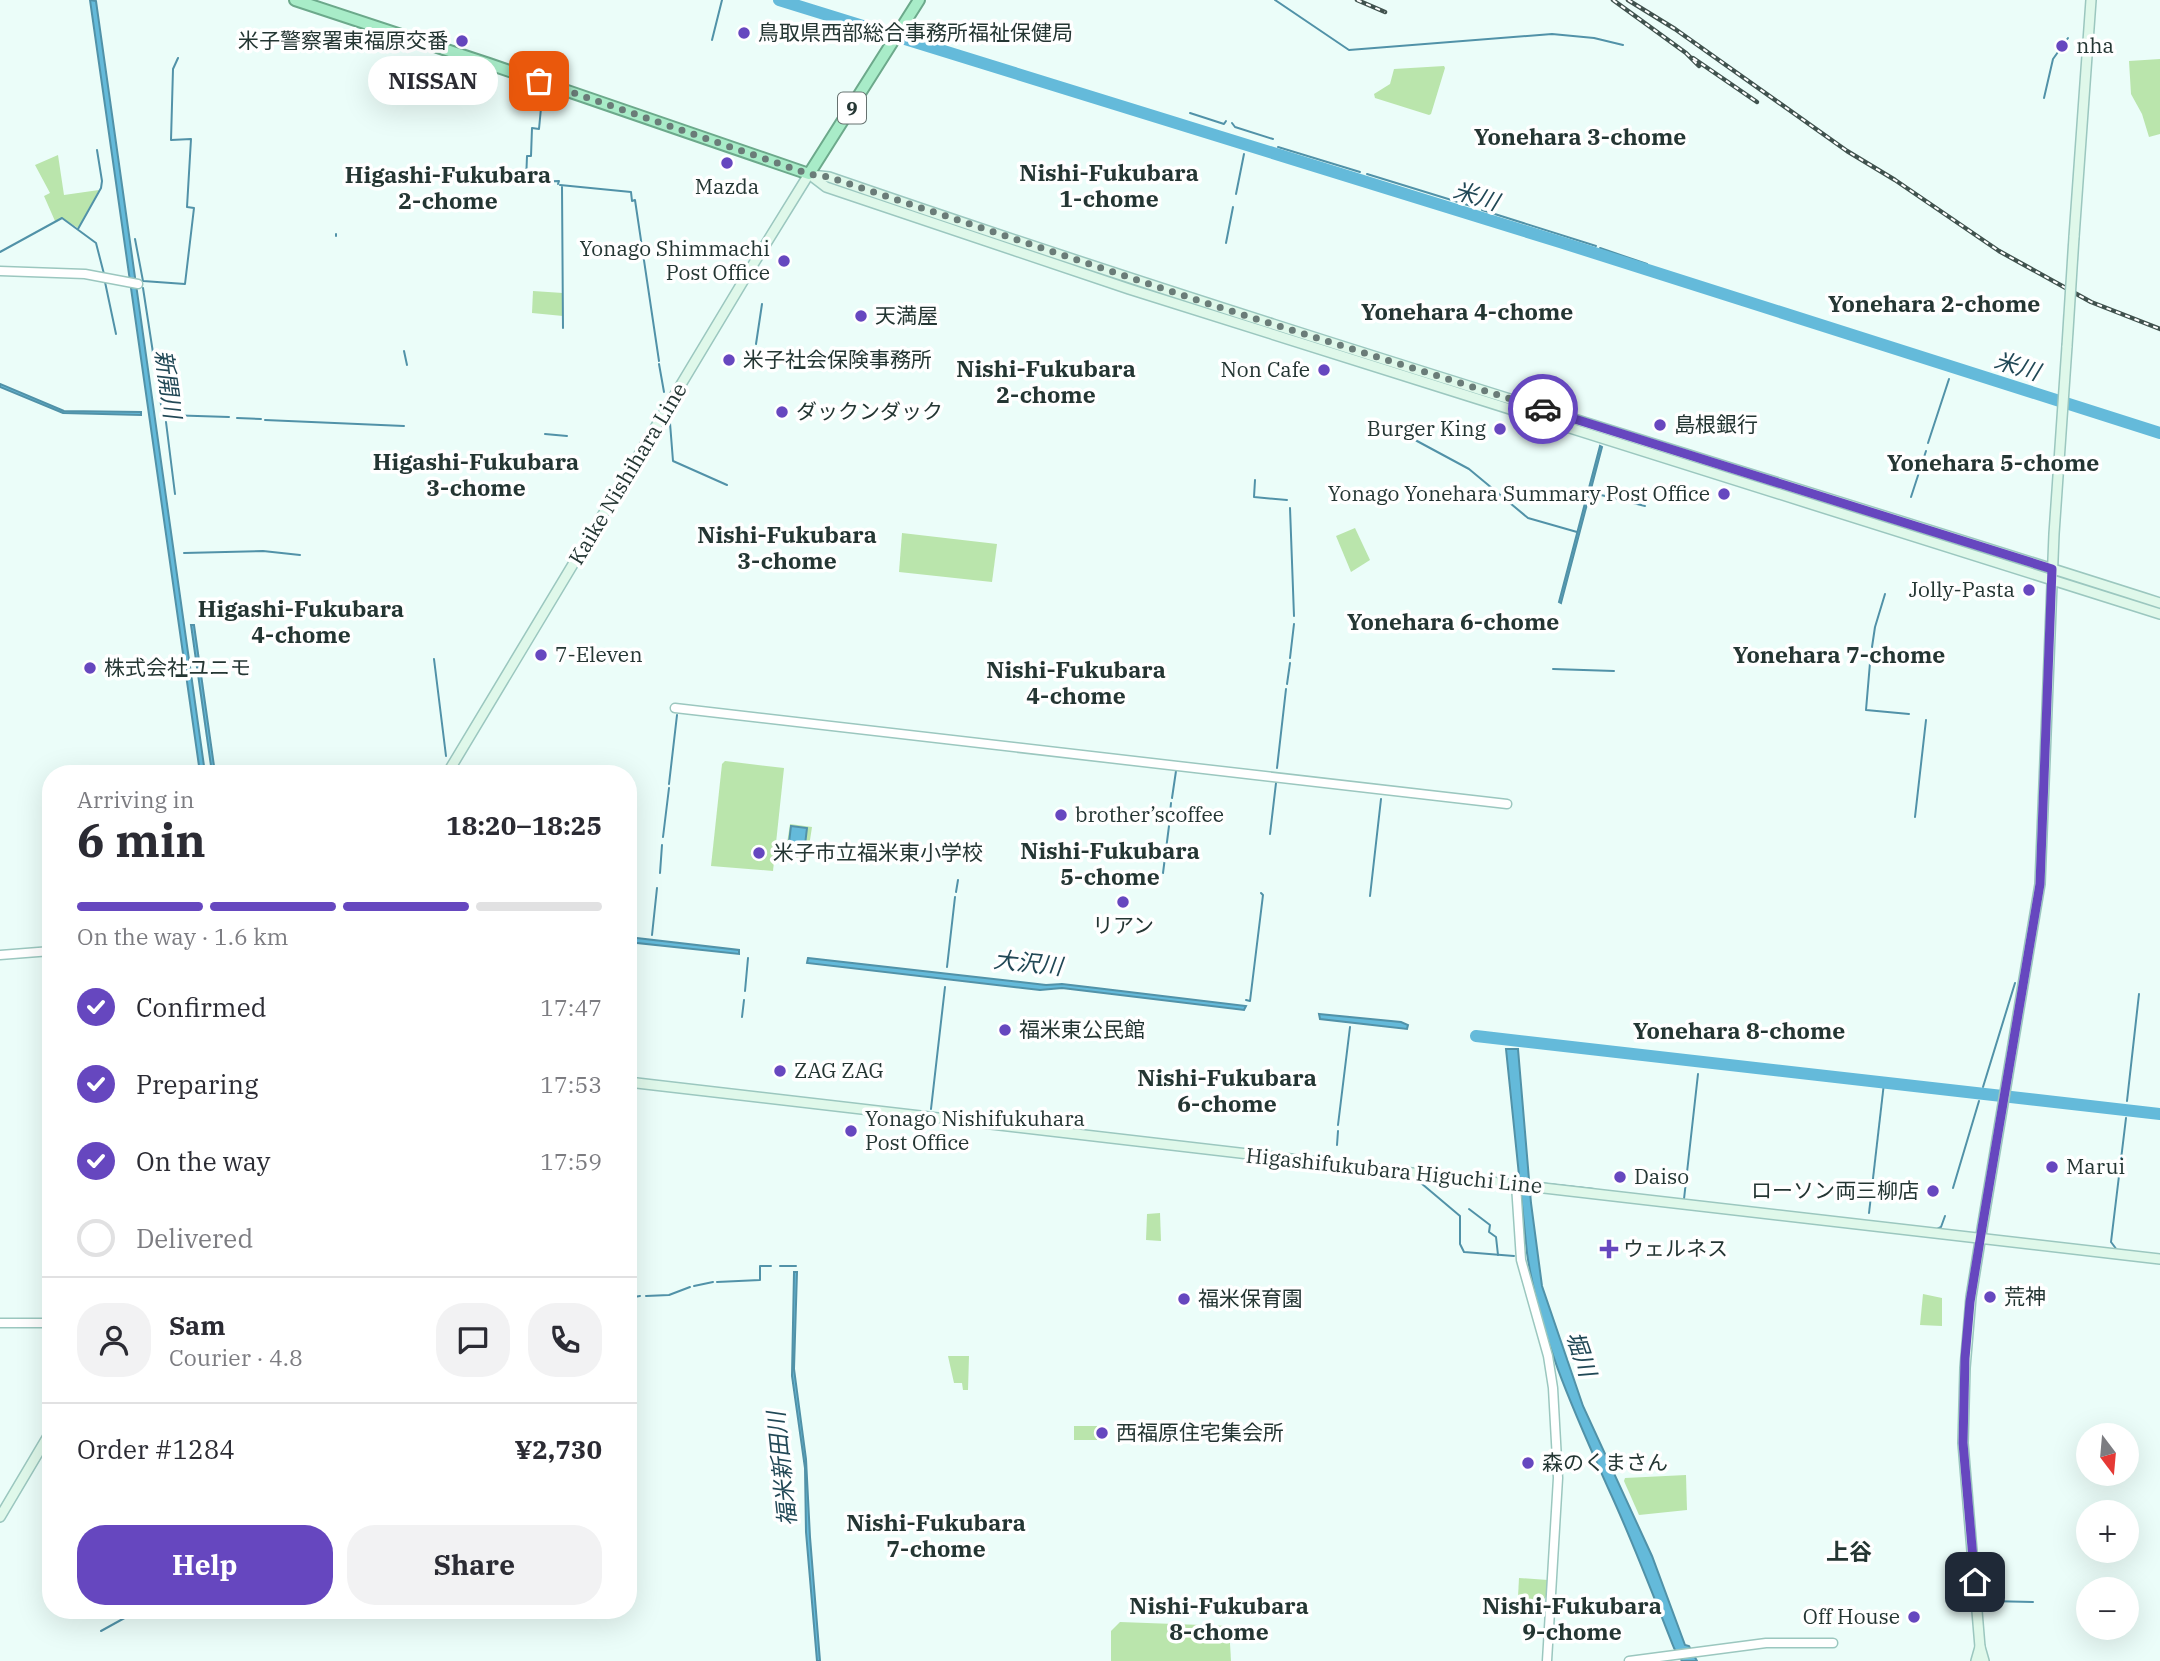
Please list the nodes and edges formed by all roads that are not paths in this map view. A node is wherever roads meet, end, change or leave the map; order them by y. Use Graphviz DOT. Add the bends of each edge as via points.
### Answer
graph roads {
  1 [pos="295,0"];
  2 [pos="919,0"];
  3 [pos="2091,0"];
  4 [pos="809,174"];
  5 [pos="0,271"];
  6 [pos="134,282"];
  7 [pos="2052,569"];
  8 [pos="2052,581"];
  9 [pos="2160,603"];
  10 [pos="2160,614"];
  11 [pos="675,708"];
  12 [pos="452,765"];
  13 [pos="1507,804"];
  14 [pos="42,952"];
  15 [pos="0,956"];
  16 [pos="637,1083"];
  17 [pos="1517,1185"];
  18 [pos="1980,1238"];
  19 [pos="2160,1259"];
  20 [pos="0,1323"];
  21 [pos="42,1323"];
  22 [pos="42,1446"];
  23 [pos="0,1517"];
  24 [pos="1833,1643"];
  25 [pos="1980,1647"];
  26 [pos="1547,1661"];
  27 [pos="1629,1661"];
  28 [pos="1976,1661"];
  29 [pos="1984,1661"];
  1 -- 4 [label="highway"];
  2 -- 4 [label="highway, 9"];
  3 -- 7 [label="main road, bridge"];
  4 -- 7 [label="main road"];
  4 -- 8 [label="main road" via="825,187 1129,289"];
  4 -- 12 [label="main road, Kaike Nishihara Line"];
  5 -- 6 [label="street" via="85,274"];
  7 -- 8 [label="main road"];
  7 -- 9 [label="main road"];
  8 -- 10 [label="main road"];
  8 -- 18 [label="main road" via="2040,884"];
  11 -- 13 [label="street"];
  14 -- 15 [label="street"];
  16 -- 17 [label="main road, Higashifukubara Higuchi Line"];
  17 -- 18 [label="main road, Higashifukubara Higuchi Line"];
  17 -- 26 [label="street" via="1521,1260 1553,1388 1559,1478"];
  18 -- 19 [label="main road, Higashifukubara Higuchi Line"];
  18 -- 25 [label="main road" via="1965,1358 1963,1443"];
  20 -- 21 [label="street"];
  22 -- 23 [label="main road"];
  24 -- 27 [label="street" via="1766,1643"];
  25 -- 28 [label="main road"];
  25 -- 29 [label="main road"];
}
